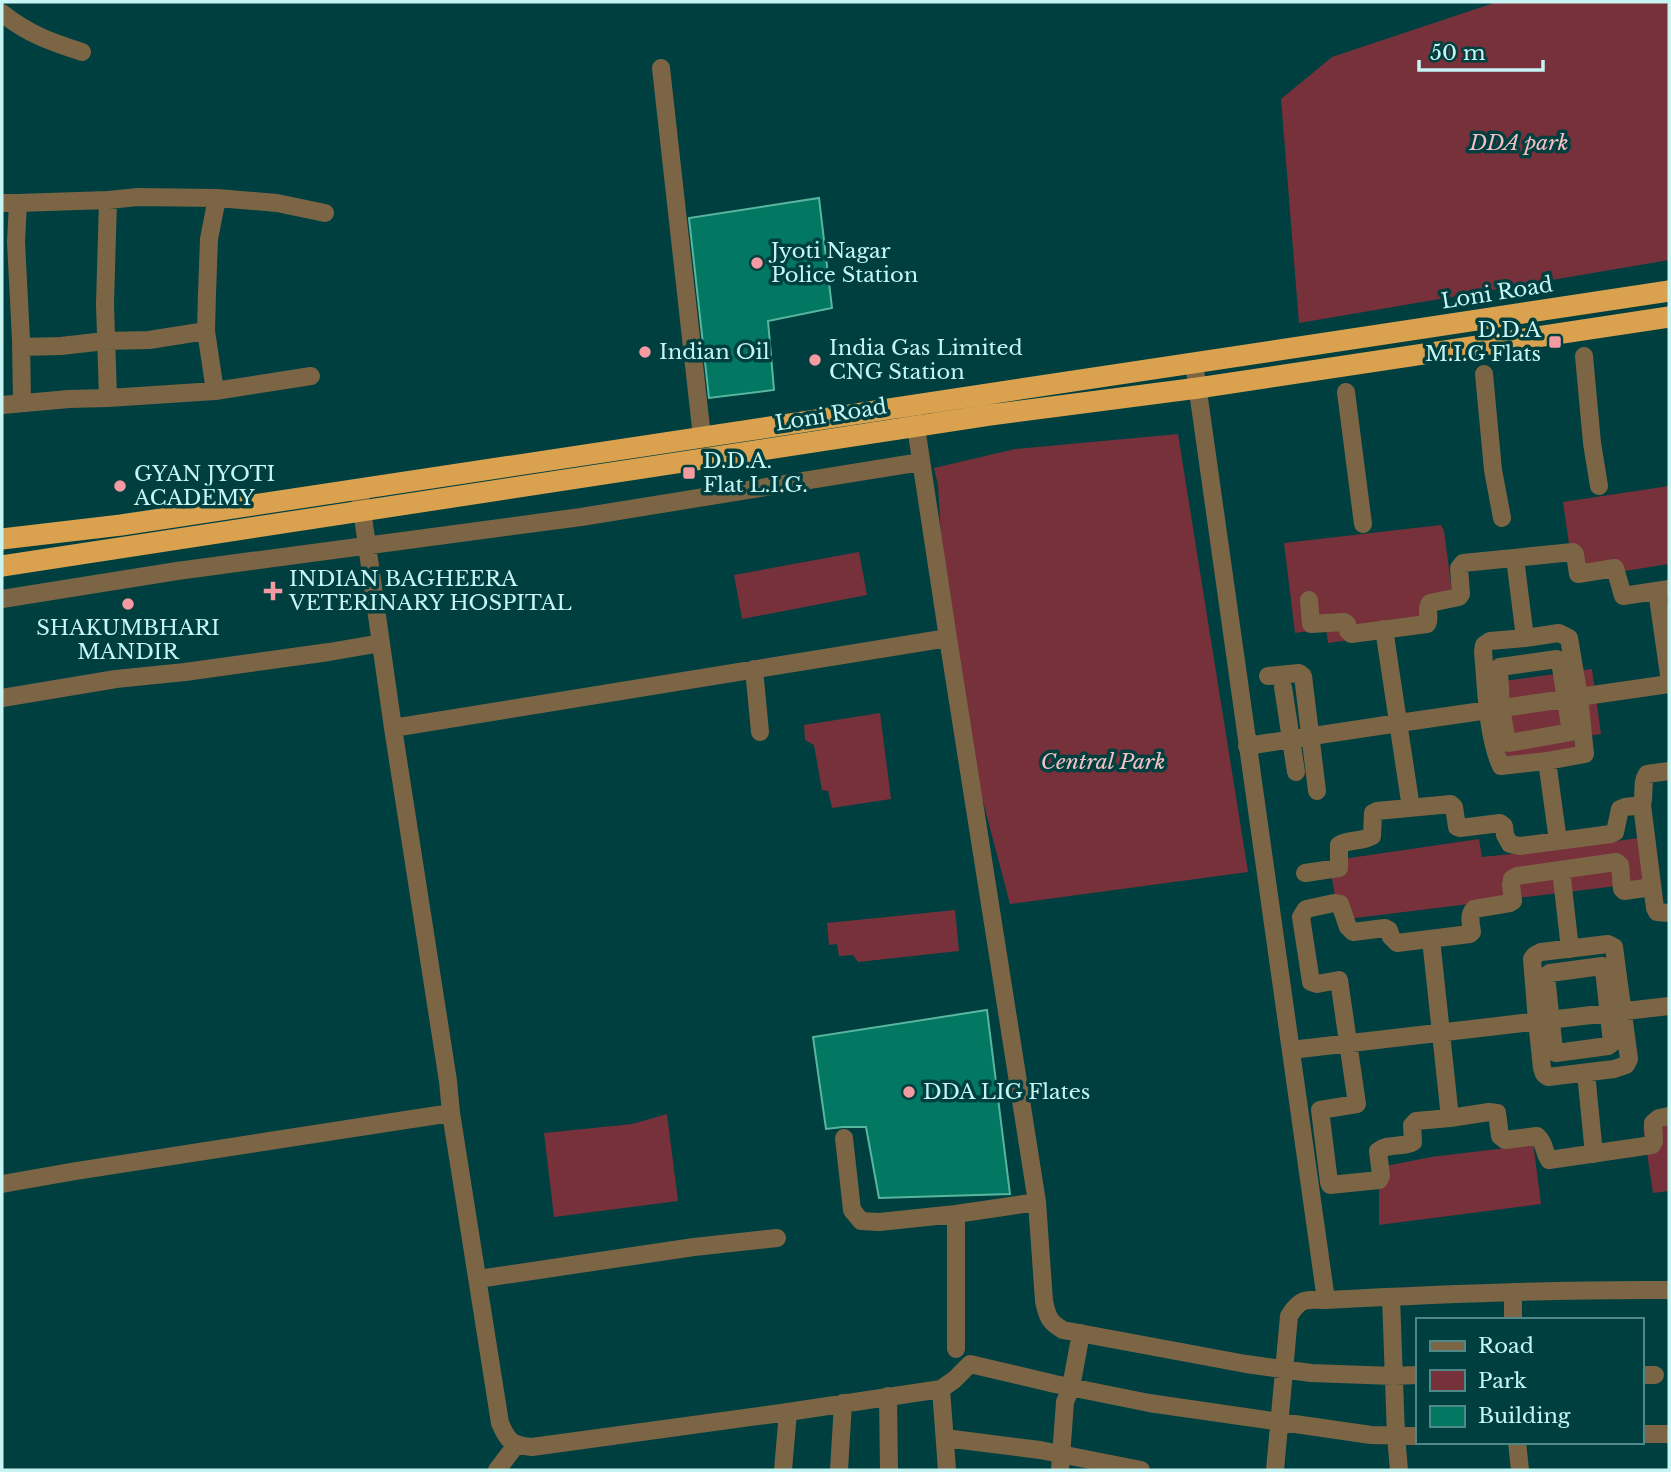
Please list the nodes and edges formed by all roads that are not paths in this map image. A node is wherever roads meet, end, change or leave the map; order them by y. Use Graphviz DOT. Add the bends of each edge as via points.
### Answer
graph roads {
  1 [pos="3,16"];
  2 [pos="82,52"];
  3 [pos="661,68"];
  4 [pos="217,198"];
  5 [pos="108,200"];
  6 [pos="10,203"];
  7 [pos="325,214"];
  8 [pos="1669,291"];
  9 [pos="1669,317"];
  10 [pos="206,331"];
  11 [pos="105,341"];
  12 [pos="22,347"];
  13 [pos="1584,356"];
  14 [pos="1194,363"];
  15 [pos="1484,374"];
  16 [pos="311,376"];
  17 [pos="1198,388"];
  18 [pos="215,391"];
  19 [pos="1346,392"];
  20 [pos="108,398"];
  21 [pos="22,403"];
  22 [pos="2,405"];
  23 [pos="913,405"];
  24 [pos="916,427"];
  25 [pos="702,437"];
  26 [pos="921,462"];
  27 [pos="1599,486"];
  28 [pos="359,489"];
  29 [pos="362,512"];
  30 [pos="1502,518"];
  31 [pos="1363,524"];
  32 [pos="2,539"];
  33 [pos="367,545"];
  34 [pos="1515,558"];
  35 [pos="2,566"];
  36 [pos="1663,590"];
  37 [pos="2,599"];
  38 [pos="1309,600"];
  39 [pos="1384,629"];
  40 [pos="948,638"];
  41 [pos="1525,638"];
  42 [pos="381,643"];
  43 [pos="754,669"];
  44 [pos="1669,675"];
  45 [pos="1268,676"];
  46 [pos="1669,684"];
  47 [pos="1283,687"];
  48 [pos="2,698"];
  49 [pos="1573,698"];
  50 [pos="1495,709"];
  51 [pos="1399,723"];
  52 [pos="393,728"];
  53 [pos="760,732"];
  54 [pos="1310,737"];
  55 [pos="1291,740"];
  56 [pos="1247,747"];
  57 [pos="1547,761"];
  58 [pos="1669,771"];
  59 [pos="1296,772"];
  60 [pos="1317,791"];
  61 [pos="1642,804"];
  62 [pos="1411,808"];
  63 [pos="1558,841"];
  64 [pos="1561,870"];
  65 [pos="1304,873"];
  66 [pos="1653,887"];
  67 [pos="1669,913"];
  68 [pos="1431,939"];
  69 [pos="1570,948"];
  70 [pos="1669,1006"];
  71 [pos="1615,1012"];
  72 [pos="1544,1020"];
  73 [pos="1441,1032"];
  74 [pos="1348,1043"];
  75 [pos="1290,1050"];
  76 [pos="1586,1073"];
  77 [pos="451,1113"];
  78 [pos="1669,1116"];
  79 [pos="1450,1118"];
  80 [pos="844,1138"];
  81 [pos="1594,1154"];
  82 [pos="2,1184"];
  83 [pos="1037,1202"];
  84 [pos="956,1214"];
  85 [pos="777,1238"];
  86 [pos="478,1279"];
  87 [pos="1669,1290"];
  88 [pos="1513,1292"];
  89 [pos="1391,1297"];
  90 [pos="1326,1300"];
  91 [pos="1513,1318"];
  92 [pos="1080,1333"];
  93 [pos="956,1349"];
  94 [pos="1284,1369"];
  95 [pos="1394,1376"];
  96 [pos="1416,1376"];
  97 [pos="1070,1387"];
  98 [pos="941,1389"];
  99 [pos="888,1396"];
  100 [pos="843,1404"];
  101 [pos="788,1412"];
  102 [pos="1279,1422"];
  103 [pos="1643,1434"];
  104 [pos="1669,1434"];
  105 [pos="1395,1436"];
  106 [pos="1416,1436"];
  107 [pos="945,1438"];
  108 [pos="1517,1444"];
  109 [pos="516,1445"];
  110 [pos="1061,1462"];
  111 [pos="497,1470"];
  112 [pos="783,1470"];
  113 [pos="839,1470"];
  114 [pos="890,1470"];
  115 [pos="947,1470"];
  116 [pos="1134,1470"];
  117 [pos="1275,1470"];
  118 [pos="1399,1470"];
  119 [pos="1520,1470"];
  1 -- 2 [label="street" via="44,40"];
  3 -- 25 [label="street"];
  4 -- 5 [label="street"];
  4 -- 7 [label="street" via="276,203"];
  4 -- 10 [label="street" via="209,239"];
  5 -- 6 [label="street"];
  5 -- 11 [label="street"];
  6 -- 12 [label="street"];
  8 -- 14 [label="highway, Loni Road"];
  9 -- 17 [label="highway, Loni Road"];
  10 -- 11 [label="street"];
  10 -- 18 [label="street"];
  11 -- 12 [label="street"];
  11 -- 20 [label="street"];
  12 -- 21 [label="street"];
  13 -- 27 [label="street"];
  14 -- 17 [label="street"];
  14 -- 23 [label="highway, Loni Road"];
  15 -- 30 [label="street"];
  16 -- 18 [label="street"];
  17 -- 24 [label="highway, Loni Road"];
  17 -- 56 [label="street"];
  18 -- 20 [label="street"];
  19 -- 31 [label="street"];
  20 -- 21 [label="street"];
  21 -- 22 [label="street"];
  23 -- 24 [label="street"];
  23 -- 25 [label="highway, Loni Road"];
  24 -- 26 [label="street"];
  24 -- 29 [label="highway, Loni Road"];
  25 -- 28 [label="highway, Loni Road"];
  26 -- 33 [label="street" via="582,517"];
  26 -- 40 [label="street"];
  28 -- 29 [label="street"];
  28 -- 32 [label="highway, Loni Road"];
  29 -- 33 [label="street"];
  29 -- 35 [label="highway, Loni Road"];
  33 -- 37 [label="street"];
  33 -- 42 [label="street"];
  34 -- 36 [label="street" via="1573,552 1578,574 1615,568 1623,596"];
  34 -- 39 [label="street" via="1463,563 1459,568 1461,594 1430,603 1427,624"];
  34 -- 41 [label="street"];
  36 -- 44 [label="street"];
  38 -- 39 [label="street" via="1311,624 1344,622 1350,634"];
  39 -- 51 [label="street"];
  40 -- 43 [label="street"];
  40 -- 83 [label="street"];
  41 -- 49 [label="street" via="1559,633 1569,638"];
  41 -- 50 [label="street" via="1484,645"];
  42 -- 48 [label="street"];
  42 -- 52 [label="street"];
  43 -- 52 [label="street"];
  43 -- 53 [label="street"];
  45 -- 54 [label="street" via="1303,676"];
  46 -- 49 [label="street"];
  47 -- 55 [label="street"];
  49 -- 50 [label="street"];
  49 -- 50 [label="street" via="1570,732 1511,743"];
  49 -- 50 [label="street" via="1557,659 1500,667"];
  49 -- 57 [label="street" via="1586,754"];
  50 -- 51 [label="street"];
  50 -- 57 [label="street" via="1494,747 1501,766"];
  51 -- 54 [label="street"];
  51 -- 62 [label="street"];
  52 -- 77 [label="street"];
  54 -- 55 [label="street"];
  54 -- 60 [label="street"];
  55 -- 56 [label="street"];
  55 -- 59 [label="street"];
  56 -- 75 [label="street"];
  57 -- 63 [label="street"];
  58 -- 61 [label="street" via="1647,774"];
  61 -- 63 [label="street" via="1620,809 1611,834"];
  61 -- 66 [label="street"];
  62 -- 63 [label="street" via="1451,804 1457,827 1500,824 1510,845"];
  62 -- 65 [label="street" via="1373,813 1372,836 1339,845 1339,868"];
  64 -- 66 [label="street" via="1616,862 1624,891"];
  64 -- 68 [label="street" via="1517,876 1511,885 1513,901 1474,909 1470,934"];
  64 -- 69 [label="street"];
  66 -- 67 [label="street" via="1657,912"];
  68 -- 73 [label="street"];
  68 -- 74 [label="street" via="1397,943 1385,928 1353,932 1340,904 1304,911 1301,917 1311,982 1339,980"];
  69 -- 71 [label="street" via="1614,947"];
  69 -- 72 [label="street" via="1541,952 1532,958"];
  70 -- 71 [label="street"];
  71 -- 72 [label="street"];
  71 -- 72 [label="street" via="1610,1045 1558,1053"];
  71 -- 72 [label="street" via="1602,966 1546,976"];
  71 -- 76 [label="street" via="1629,1059 1614,1069"];
  72 -- 73 [label="street"];
  72 -- 76 [label="street" via="1544,1074"];
  73 -- 74 [label="street"];
  73 -- 79 [label="street"];
  74 -- 75 [label="street"];
  74 -- 79 [label="street" via="1357,1104 1320,1111 1330,1185 1379,1180 1378,1151 1413,1142 1416,1121"];
  75 -- 90 [label="street"];
  76 -- 81 [label="street"];
  77 -- 82 [label="street"];
  77 -- 86 [label="street"];
  78 -- 81 [label="street" via="1653,1123 1652,1145"];
  79 -- 81 [label="street" via="1497,1113 1500,1136 1505,1140 1537,1136 1549,1160"];
  80 -- 84 [label="street" via="852,1210 861,1221"];
  83 -- 84 [label="street"];
  83 -- 92 [label="street" via="1047,1315 1063,1330"];
  84 -- 93 [label="street"];
  85 -- 86 [label="street"];
  86 -- 109 [label="street" via="500,1423"];
  87 -- 88 [label="street"];
  88 -- 89 [label="street"];
  88 -- 91 [label="street"];
  89 -- 90 [label="street"];
  89 -- 95 [label="street"];
  90 -- 94 [label="street" via="1296,1304 1289,1316"];
  92 -- 94 [label="street"];
  92 -- 97 [label="street"];
  94 -- 95 [label="street"];
  94 -- 102 [label="street"];
  95 -- 96 [label="street"];
  95 -- 105 [label="street"];
  97 -- 98 [label="street" via="970,1364"];
  97 -- 102 [label="street"];
  97 -- 110 [label="street"];
  98 -- 99 [label="street"];
  98 -- 107 [label="street"];
  99 -- 100 [label="street"];
  99 -- 114 [label="street"];
  100 -- 101 [label="street"];
  100 -- 113 [label="street"];
  101 -- 109 [label="street" via="532,1447"];
  101 -- 112 [label="street"];
  102 -- 105 [label="street"];
  102 -- 117 [label="street"];
  103 -- 104 [label="street"];
  105 -- 106 [label="street"];
  105 -- 118 [label="street"];
  107 -- 110 [label="street"];
  107 -- 115 [label="street"];
  108 -- 119 [label="street"];
  109 -- 111 [label="street"];
  110 -- 116 [label="street"];
}
